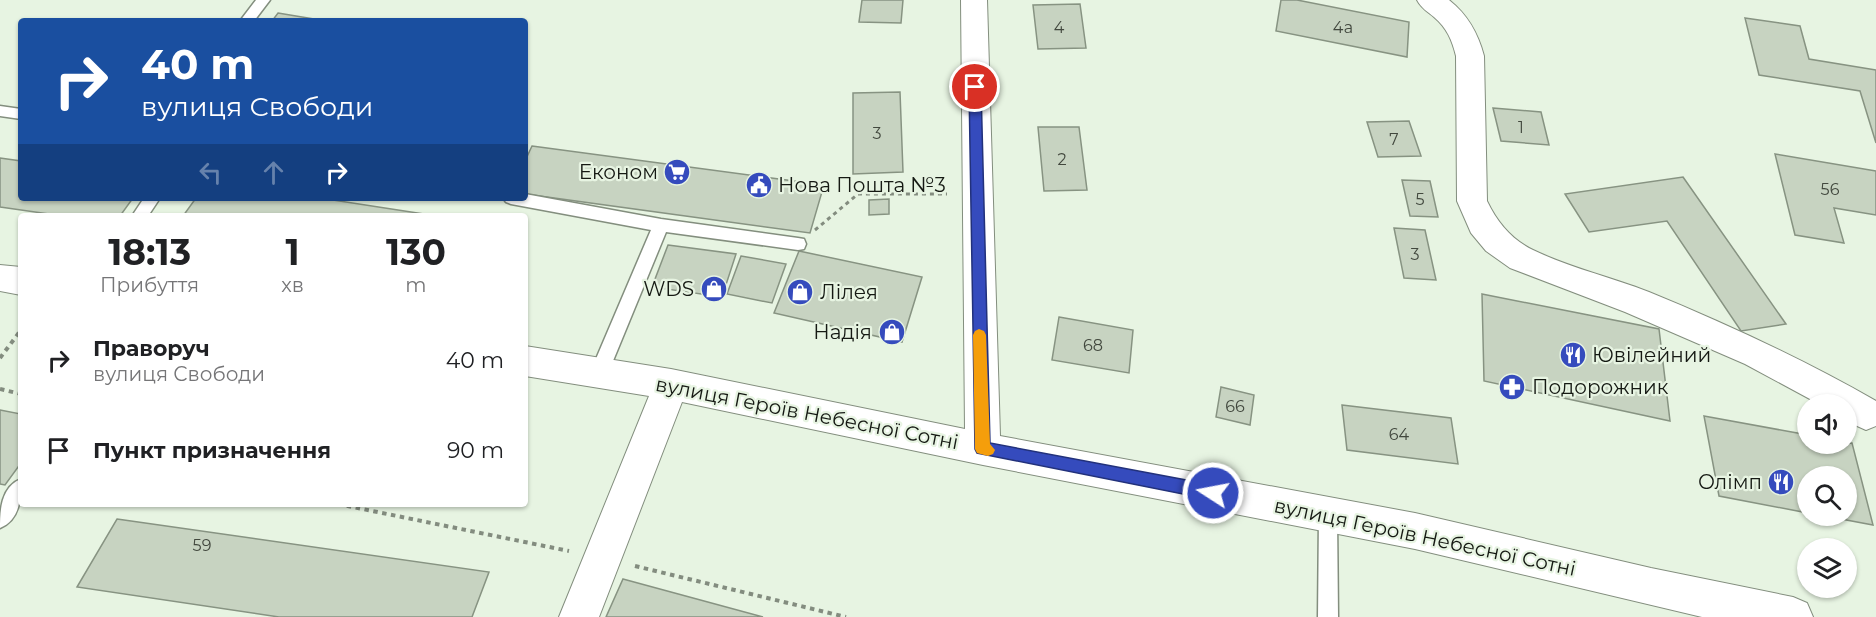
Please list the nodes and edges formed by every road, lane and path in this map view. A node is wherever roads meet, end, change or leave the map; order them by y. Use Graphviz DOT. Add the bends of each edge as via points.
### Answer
graph roads {
  1 [pos="264,0"];
  2 [pos="974,0"];
  3 [pos="1430,0"];
  4 [pos="249,18"];
  5 [pos="0,111"];
  6 [pos="18,114"];
  7 [pos="976,195"];
  8 [pos="528,201"];
  9 [pos="661,225"];
  10 [pos="798,244"];
  11 [pos="0,278"];
  12 [pos="18,281"];
  13 [pos="18,334"];
  14 [pos="0,358"];
  15 [pos="528,361"];
  16 [pos="599,373"];
  17 [pos="671,384"];
  18 [pos="0,390"];
  19 [pos="18,393"];
  20 [pos="1866,414"];
  21 [pos="983,449"];
  22 [pos="18,492"];
  23 [pos="353,507"];
  24 [pos="1328,515"];
  25 [pos="0,519"];
  26 [pos="602,558"];
  27 [pos="579,617"];
  28 [pos="846,617"];
  29 [pos="1328,617"];
  30 [pos="1793,617"];
  1 -- 4 [label="lane"];
  2 -- 7 [label="street"];
  3 -- 20 [label="street" via="1452,17 1465,34 1470,56 1472,201 1482,224 1497,242 1521,259 1637,302 1757,354"];
  5 -- 6 [label="lane"];
  7 -- 10 [label="path" via="858,194"];
  7 -- 21 [label="street"];
  8 -- 9 [label="lane"];
  9 -- 10 [label="lane"];
  9 -- 16 [label="lane"];
  11 -- 12 [label="street"];
  13 -- 14 [label="path"];
  15 -- 16 [label="street, вулиця Героїв Небесної Сотні"];
  16 -- 17 [label="street, вулиця Героїв Небесної Сотні"];
  17 -- 21 [label="street, вулиця Героїв Небесної Сотні"];
  17 -- 26 [label="street"];
  18 -- 19 [label="path"];
  21 -- 24 [label="street, вулиця Героїв Небесної Сотні"];
  22 -- 25 [label="lane"];
  23 -- 26 [label="path"];
  24 -- 29 [label="lane"];
  24 -- 30 [label="street, вулиця Героїв Небесної Сотні" via="1416,531"];
  26 -- 27 [label="street"];
  26 -- 28 [label="path"];
}
